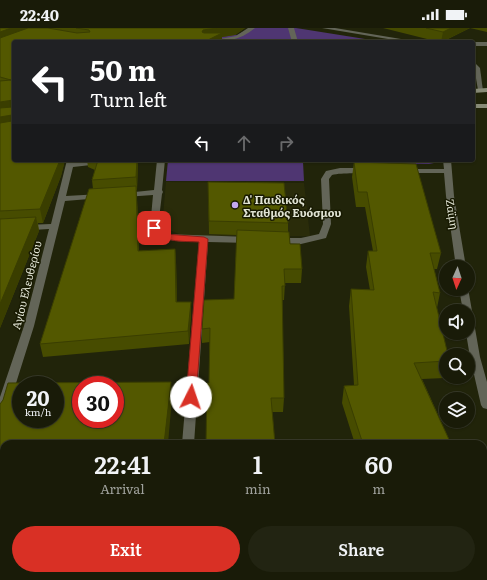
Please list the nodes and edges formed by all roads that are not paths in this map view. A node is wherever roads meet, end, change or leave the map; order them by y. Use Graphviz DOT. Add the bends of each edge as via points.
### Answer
graph roads {
  1 [pos="252,28"];
  2 [pos="291,28"];
  3 [pos="325,28"];
  4 [pos="219,40"];
  5 [pos="294,40"];
  6 [pos="403,40"];
  7 [pos="475,44"];
  8 [pos="487,44"];
  9 [pos="475,66"];
  10 [pos="484,90"];
  11 [pos="475,106"];
  12 [pos="487,106"];
  13 [pos="70,162"];
  14 [pos="106,162"];
  15 [pos="161,162"];
  16 [pos="447,162"];
  17 [pos="371,170"];
  18 [pos="394,170"];
  19 [pos="448,171"];
  20 [pos="159,192"];
  21 [pos="61,199"];
  22 [pos="54,226"];
  23 [pos="0,229"];
  24 [pos="204,239"];
  25 [pos="460,260"];
  26 [pos="472,340"];
  27 [pos="487,405"];
  28 [pos="0,415"];
  29 [pos="188,440"];
  1 -- 4 [label="street" via="238,37"];
  2 -- 5 [label="street"];
  3 -- 6 [label="street"];
  7 -- 8 [label="street"];
  9 -- 10 [label="street"];
  11 -- 12 [label="main road"];
  13 -- 14 [label="street"];
  13 -- 21 [label="street, Αγίου Ελευθερίου"];
  15 -- 20 [label="street"];
  16 -- 19 [label="street, Ζαϊμη"];
  17 -- 24 [label="street" via="340,170 329,173 325,179 327,224 323,236 301,241"];
  18 -- 19 [label="street"];
  19 -- 25 [label="street, Ζαϊμη"];
  20 -- 21 [label="street"];
  20 -- 24 [label="street" via="154,228 162,236"];
  21 -- 22 [label="street, Αγίου Ελευθερίου"];
  22 -- 23 [label="street"];
  22 -- 28 [label="street, Αγίου Ελευθερίου" via="29,326"];
  24 -- 29 [label="street"];
  26 -- 27 [label="street"];
}
